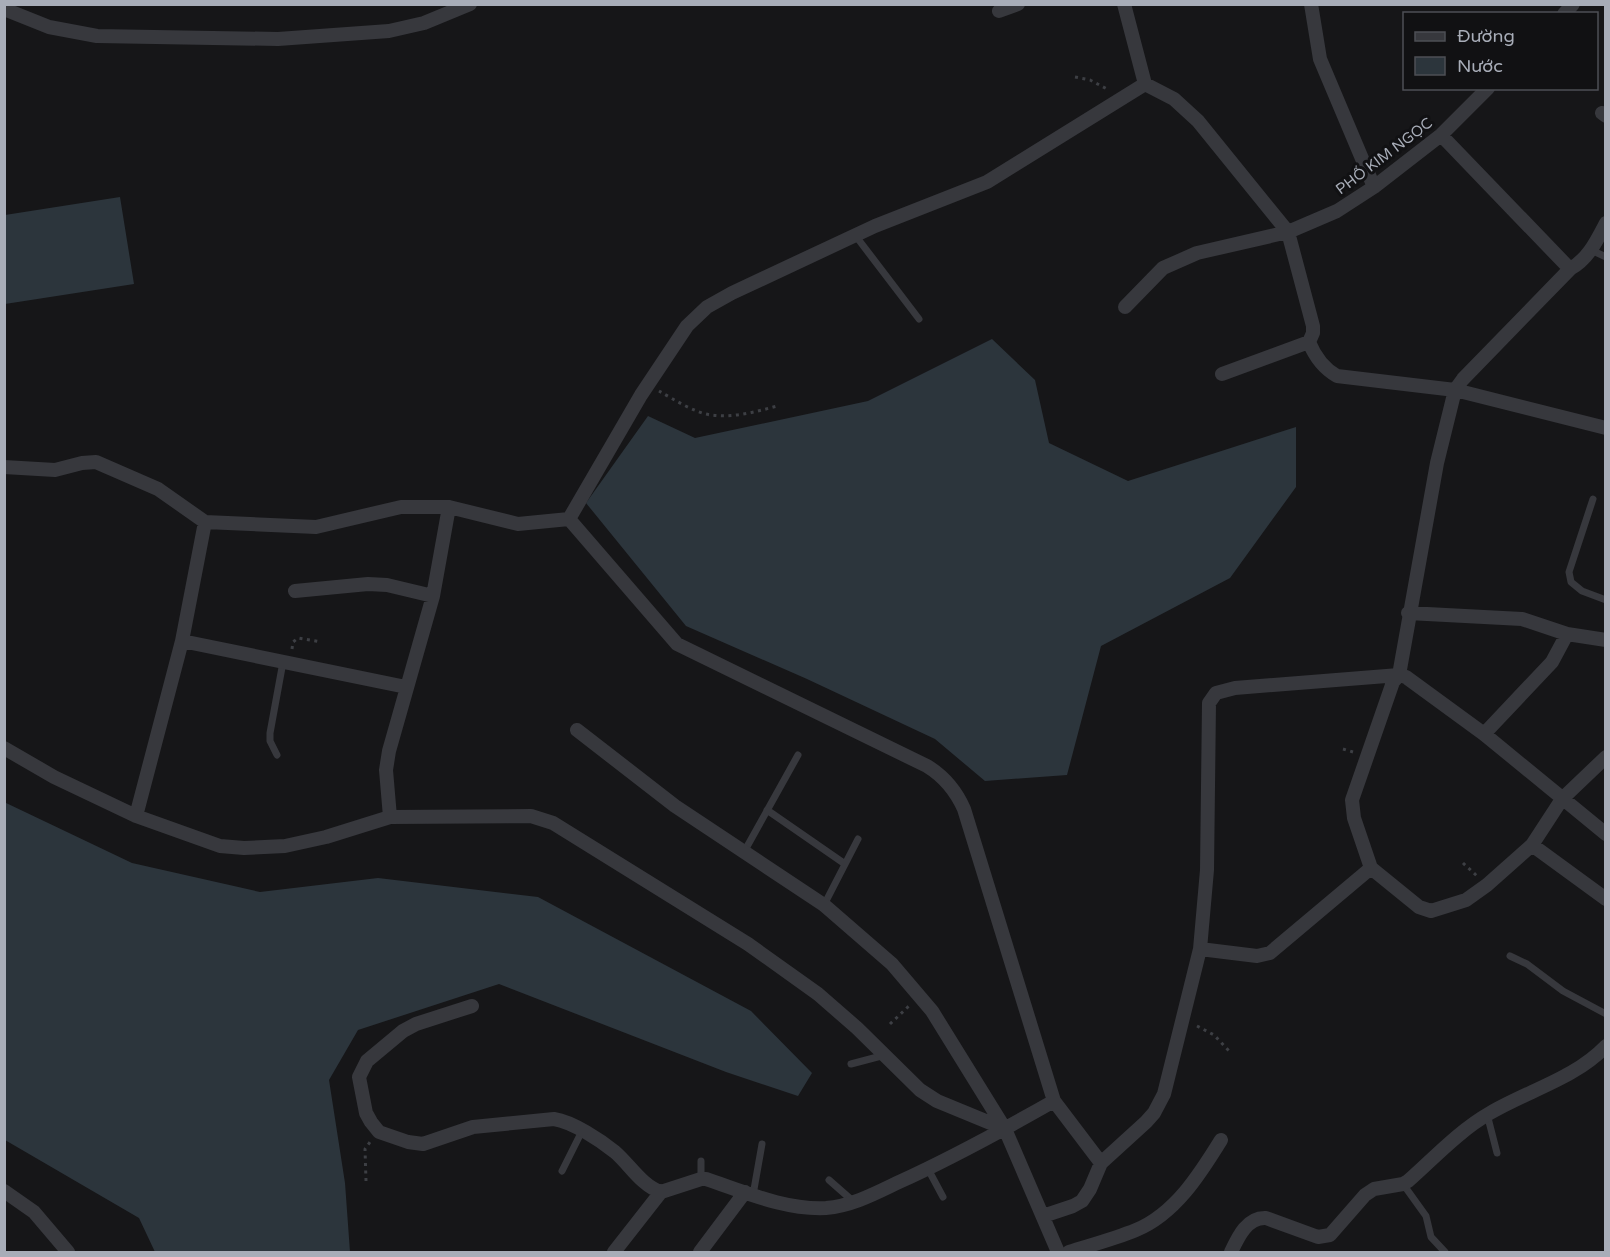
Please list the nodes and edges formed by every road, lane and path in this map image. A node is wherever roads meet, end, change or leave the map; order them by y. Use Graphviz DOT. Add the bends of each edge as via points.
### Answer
graph roads {
  1 [pos="470,4"];
  2 [pos="1018,4"];
  3 [pos="1124,4"];
  4 [pos="1311,4"];
  5 [pos="4,9"];
  6 [pos="999,11"];
  7 [pos="1075,77"];
  8 [pos="1145,84"];
  9 [pos="1486,90"];
  10 [pos="1122,98"];
  11 [pos="1440,135"];
  12 [pos="1374,187"];
  13 [pos="1605,223"];
  14 [pos="1288,232"];
  15 [pos="855,235"];
  16 [pos="1591,250"];
  17 [pos="1605,257"];
  18 [pos="1570,269"];
  19 [pos="1125,307"];
  20 [pos="919,319"];
  21 [pos="1309,342"];
  22 [pos="1222,374"];
  23 [pos="648,384"];
  24 [pos="1455,390"];
  25 [pos="777,406"];
  26 [pos="1605,428"];
  27 [pos="4,467"];
  28 [pos="1593,499"];
  29 [pos="449,507"];
  30 [pos="568,519"];
  31 [pos="205,522"];
  32 [pos="295,591"];
  33 [pos="433,596"];
  34 [pos="1605,600"];
  35 [pos="1408,613"];
  36 [pos="1567,634"];
  37 [pos="1605,640"];
  38 [pos="182,641"];
  39 [pos="321,642"];
  40 [pos="286,662"];
  41 [pos="1399,675"];
  42 [pos="406,687"];
  43 [pos="577,730"];
  44 [pos="1484,734"];
  45 [pos="4,748"];
  46 [pos="277,754"];
  47 [pos="798,755"];
  48 [pos="1605,757"];
  49 [pos="1562,799"];
  50 [pos="767,810"];
  51 [pos="136,816"];
  52 [pos="390,817"];
  53 [pos="1605,834"];
  54 [pos="858,839"];
  55 [pos="1532,845"];
  56 [pos="744,852"];
  57 [pos="845,864"];
  58 [pos="1371,868"];
  59 [pos="1605,899"];
  60 [pos="824,905"];
  61 [pos="1200,949"];
  62 [pos="1509,956"];
  63 [pos="919,996"];
  64 [pos="472,1006"];
  65 [pos="1605,1014"];
  66 [pos="1182,1023"];
  67 [pos="890,1024"];
  68 [pos="1605,1046"];
  69 [pos="1230,1052"];
  70 [pos="885,1055"];
  71 [pos="851,1064"];
  72 [pos="1053,1101"];
  73 [pos="1487,1114"];
  74 [pos="1005,1129"];
  75 [pos="582,1131"];
  76 [pos="380,1132"];
  77 [pos="1221,1140"];
  78 [pos="762,1144"];
  79 [pos="1497,1154"];
  80 [pos="701,1161"];
  81 [pos="1101,1163"];
  82 [pos="928,1169"];
  83 [pos="562,1171"];
  84 [pos="701,1179"];
  85 [pos="829,1180"];
  86 [pos="366,1181"];
  87 [pos="1403,1184"];
  88 [pos="4,1191"];
  89 [pos="661,1192"];
  90 [pos="749,1193"];
  91 [pos="943,1197"];
  92 [pos="854,1202"];
  93 [pos="1042,1216"];
  94 [pos="68,1252"];
  95 [pos="614,1252"];
  96 [pos="699,1252"];
  97 [pos="1058,1252"];
  98 [pos="1069,1252"];
  99 [pos="1232,1252"];
  100 [pos="1445,1252"];
  1 -- 5 [label="street" via="424,23 389,31 278,39 97,36 49,27"];
  2 -- 6 [label="street"];
  3 -- 8 [label="street"];
  4 -- 12 [label="street" via="1320,59"];
  7 -- 10 [label="path" via="1090,80"];
  8 -- 10 [label="street"];
  8 -- 14 [label="street" via="1192,114"];
  9 -- 11 [label="street, PHỐ KIM NGỌC"];
  10 -- 15 [label="street" via="987,183"];
  11 -- 12 [label="street, PHỐ KIM NGỌC"];
  11 -- 18 [label="street"];
  12 -- 14 [label="street, PHỐ KIM NGỌC" via="1337,211"];
  13 -- 16 [label="street"];
  14 -- 19 [label="street, PHỐ KIM NGỌC" via="1197,253 1163,268"];
  14 -- 21 [label="street" via="1313,326"];
  15 -- 20 [label="lane"];
  15 -- 23 [label="street" via="707,308 687,326"];
  16 -- 17 [label="lane"];
  16 -- 18 [label="street"];
  18 -- 24 [label="street"];
  21 -- 22 [label="street"];
  21 -- 24 [label="street" via="1319,361 1337,376"];
  23 -- 25 [label="path" via="709,415 741,415"];
  23 -- 30 [label="street"];
  24 -- 26 [label="street"];
  24 -- 35 [label="street"];
  27 -- 31 [label="street" via="55,470 96,462 158,489"];
  28 -- 34 [label="lane" via="1569,572 1571,582 1582,591"];
  29 -- 30 [label="street" via="518,524"];
  29 -- 31 [label="street" via="401,507 316,527"];
  29 -- 33 [label="street"];
  30 -- 72 [label="street" via="677,644 927,766 953,789 964,809"];
  31 -- 38 [label="street"];
  32 -- 33 [label="street" via="368,584"];
  33 -- 42 [label="street"];
  35 -- 36 [label="street" via="1522,619"];
  35 -- 41 [label="street"];
  36 -- 37 [label="street"];
  36 -- 44 [label="street" via="1552,662"];
  38 -- 40 [label="street"];
  38 -- 51 [label="street"];
  39 -- 40 [label="path" via="298,638"];
  40 -- 42 [label="street"];
  40 -- 46 [label="lane" via="270,733"];
  41 -- 44 [label="street"];
  41 -- 58 [label="street" via="1352,800"];
  41 -- 61 [label="street" via="1235,688 1216,693 1209,703 1207,870"];
  42 -- 52 [label="street" via="386,770"];
  43 -- 56 [label="street" via="675,806"];
  44 -- 49 [label="street"];
  45 -- 51 [label="street"];
  47 -- 50 [label="lane"];
  48 -- 49 [label="street"];
  49 -- 53 [label="street"];
  49 -- 55 [label="street"];
  50 -- 56 [label="lane"];
  50 -- 57 [label="lane"];
  51 -- 52 [label="street" via="220,846 244,848 316,840"];
  52 -- 70 [label="street" via="531,816 553,823 748,944 818,994"];
  54 -- 57 [label="lane"];
  55 -- 58 [label="street" via="1466,900 1431,911 1419,907"];
  55 -- 59 [label="street"];
  56 -- 60 [label="street"];
  57 -- 60 [label="lane"];
  58 -- 61 [label="street" via="1270,953 1257,956"];
  60 -- 63 [label="street" via="892,964"];
  61 -- 66 [label="street"];
  62 -- 65 [label="lane"];
  63 -- 67 [label="path"];
  63 -- 74 [label="street"];
  64 -- 76 [label="street" via="416,1024 367,1061 359,1077 366,1113"];
  66 -- 69 [label="path" via="1214,1035"];
  66 -- 81 [label="street" via="1164,1094 1154,1113"];
  68 -- 73 [label="street" via="1573,1073"];
  70 -- 71 [label="lane"];
  70 -- 74 [label="street" via="920,1090 937,1101"];
  72 -- 74 [label="street"];
  72 -- 81 [label="street"];
  73 -- 79 [label="lane"];
  73 -- 87 [label="street"];
  74 -- 82 [label="street"];
  74 -- 93 [label="street"];
  75 -- 76 [label="street" via="554,1119 473,1127 423,1144"];
  75 -- 83 [label="lane"];
  75 -- 89 [label="street" via="616,1152"];
  76 -- 86 [label="path" via="365,1149"];
  77 -- 98 [label="street" via="1201,1174 1159,1218 1138,1230"];
  78 -- 90 [label="lane"];
  80 -- 84 [label="lane"];
  81 -- 93 [label="street" via="1082,1201"];
  82 -- 91 [label="lane"];
  82 -- 92 [label="street"];
  84 -- 89 [label="street"];
  84 -- 90 [label="street"];
  85 -- 92 [label="lane"];
  87 -- 99 [label="street" via="1374,1189 1365,1195 1330,1235 1318,1237 1258,1218 1248,1223"];
  87 -- 100 [label="lane" via="1426,1216 1431,1238"];
  88 -- 94 [label="street" via="34,1212"];
  89 -- 95 [label="street"];
  90 -- 92 [label="street" via="780,1204 825,1208"];
  90 -- 96 [label="street"];
  93 -- 97 [label="street"];
}
